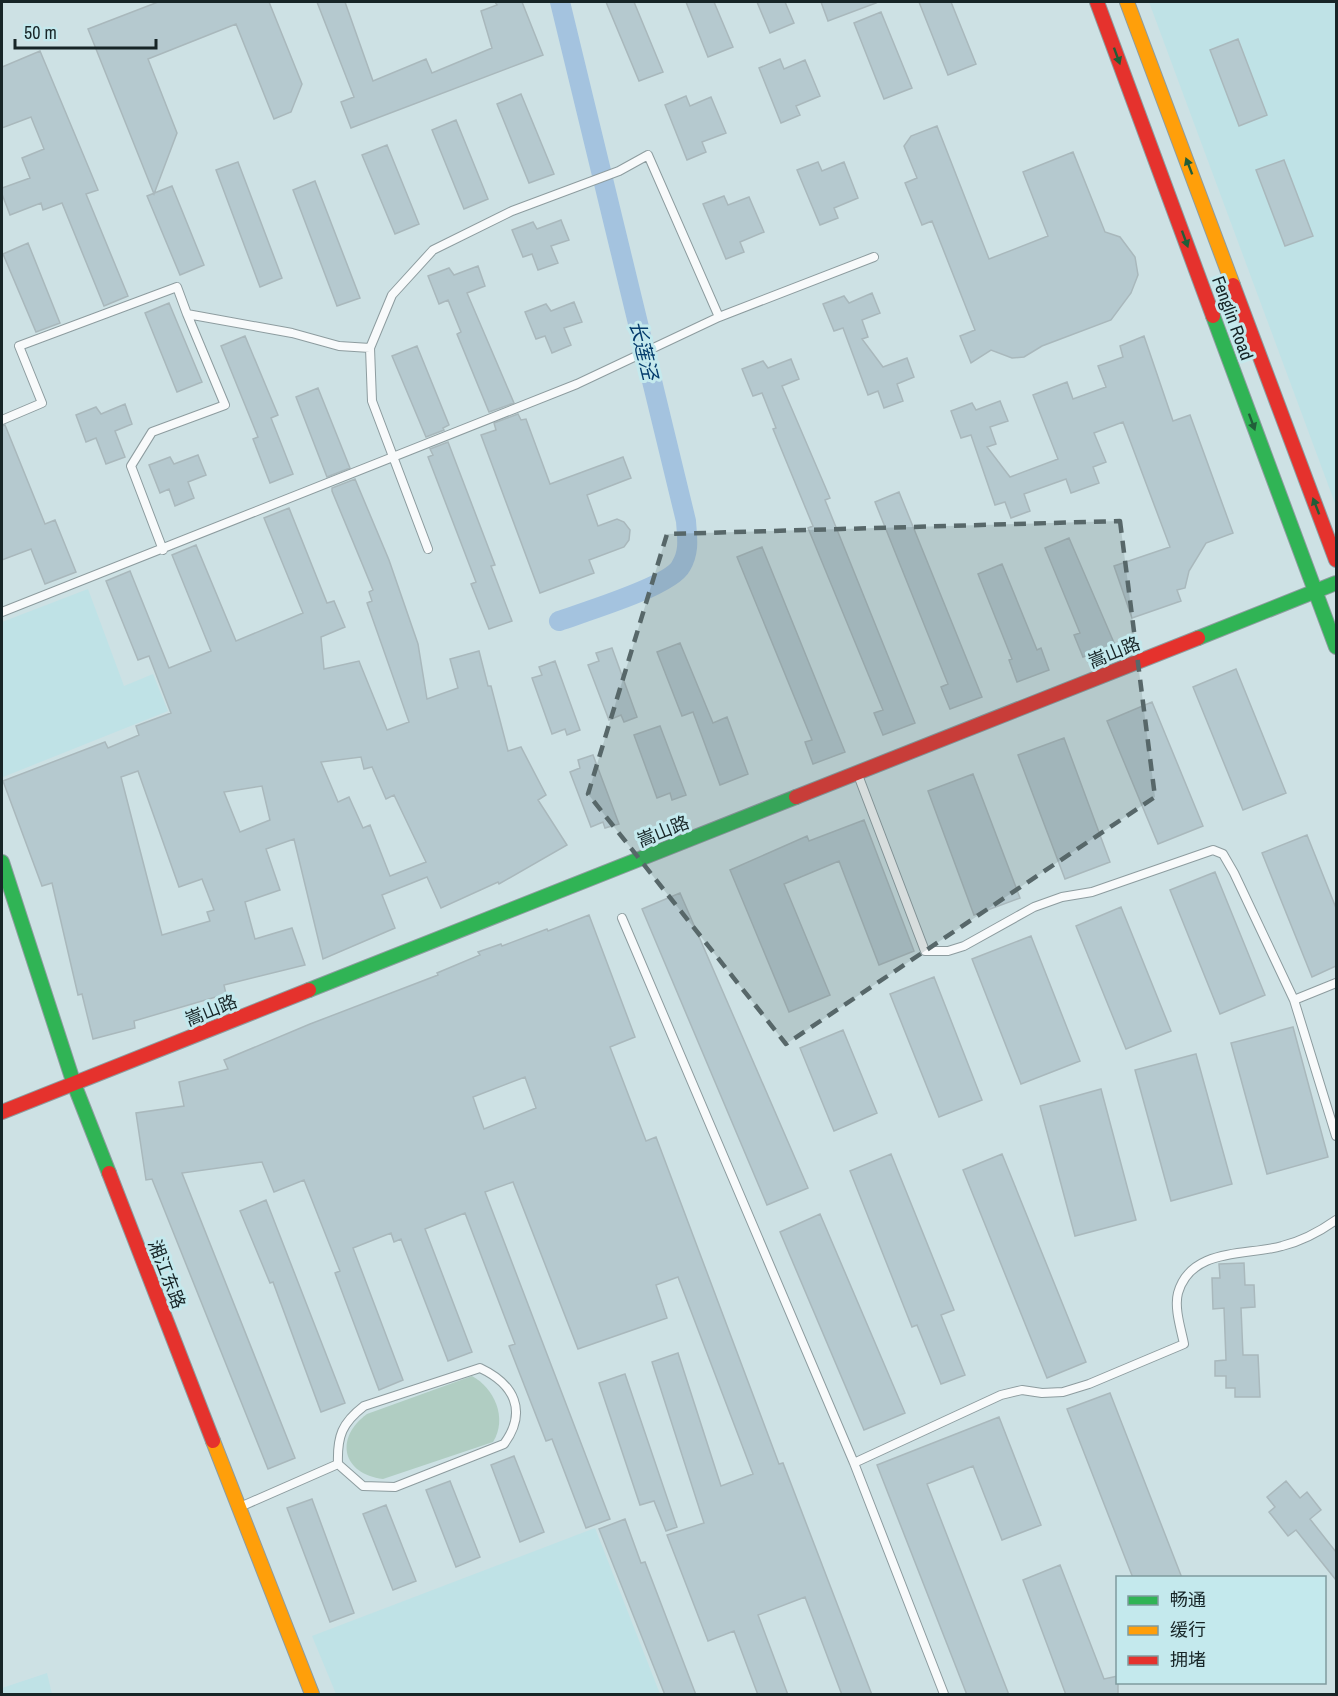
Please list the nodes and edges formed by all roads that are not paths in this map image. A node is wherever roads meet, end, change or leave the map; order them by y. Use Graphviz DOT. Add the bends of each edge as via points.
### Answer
graph roads {
  1 [pos="1096,2"];
  2 [pos="1127,2"];
  3 [pos="874,257"];
  4 [pos="187,314"];
  5 [pos="719,318"];
  6 [pos="370,348"];
  7 [pos="2,420"];
  8 [pos="393,457"];
  9 [pos="163,549"];
  10 [pos="428,549"];
  11 [pos="1336,560"];
  12 [pos="1336,583"];
  13 [pos="1316,592"];
  14 [pos="2,612"];
  15 [pos="1336,647"];
  16 [pos="857,774"];
  17 [pos="2,862"];
  18 [pos="622,918"];
  19 [pos="1336,983"];
  20 [pos="1294,1000"];
  21 [pos="74,1084"];
  22 [pos="2,1112"];
  23 [pos="1336,1136"];
  24 [pos="1336,1221"];
  25 [pos="855,1463"];
  26 [pos="338,1464"];
  27 [pos="239,1508"];
  28 [pos="312,1695"];
  29 [pos="944,1695"];
  1 -- 13 [label="street, Fenglin Road, one-way"];
  11 -- 2 [label="street, Fenglin Road, one-way"];
  3 -- 5 [label="lane"];
  4 -- 6 [label="lane" via="292,333 339,346"];
  4 -- 7 [label="lane" via="177,287 19,346 42,403"];
  4 -- 9 [label="lane" via="225,405 152,432 131,466"];
  5 -- 6 [label="lane" via="648,155 619,171 513,211 433,250 392,295"];
  5 -- 8 [label="lane" via="577,384"];
  6 -- 8 [label="lane" via="372,401"];
  8 -- 9 [label="lane"];
  8 -- 10 [label="lane"];
  9 -- 14 [label="lane"];
  12 -- 13 [label="street, 嵩山路"];
  13 -- 15 [label="street, Fenglin Road"];
  13 -- 16 [label="street, 嵩山路"];
  16 -- 20 [label="lane" via="925,951 964,946 1034,907 1092,892 1213,850 1223,854 1234,873"];
  16 -- 21 [label="street, 嵩山路"];
  17 -- 21 [label="street, 湘江东路"];
  18 -- 25 [label="lane"];
  19 -- 20 [label="lane"];
  20 -- 23 [label="lane"];
  21 -- 22 [label="street, 嵩山路"];
  21 -- 27 [label="street, 湘江东路"];
  24 -- 25 [label="lane" via="1280,1247 1232,1253 1196,1267 1178,1293 1184,1344 1064,1392 1022,1390 1001,1395"];
  25 -- 29 [label="lane"];
  26 -- 26 [label="lane" via="363,1486 395,1487 504,1444 514,1431 514,1400 504,1384 480,1368 364,1406 349,1418 341,1433"];
  26 -- 27 [label="lane"];
  27 -- 28 [label="street, 湘江东路"];
}
